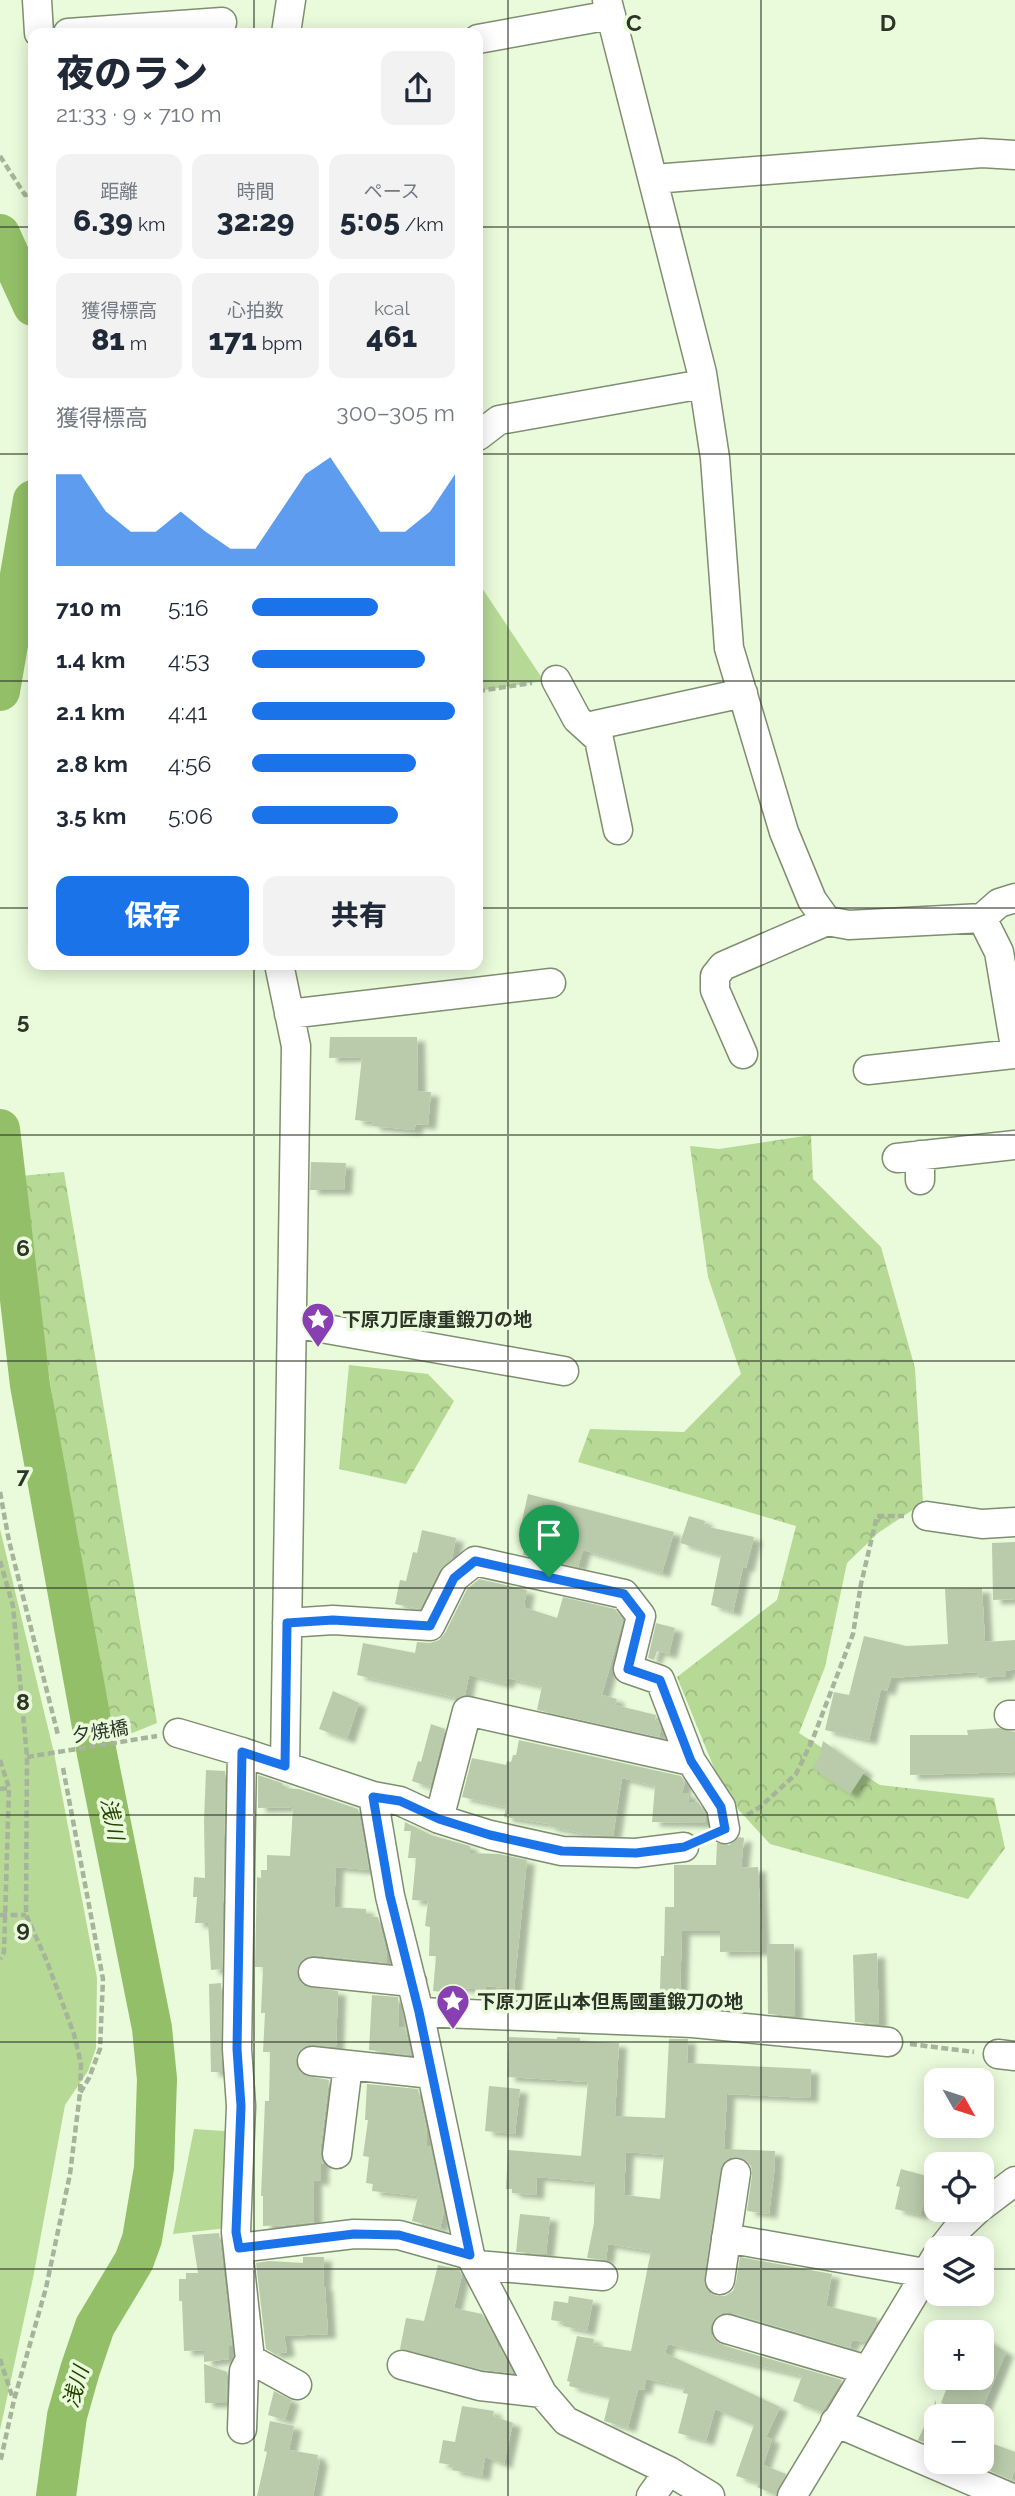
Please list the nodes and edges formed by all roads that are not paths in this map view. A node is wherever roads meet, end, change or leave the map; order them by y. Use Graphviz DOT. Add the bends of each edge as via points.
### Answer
graph roads {
  1 [pos="37,0"];
  2 [pos="292,0"];
  3 [pos="609,7"];
  4 [pos="222,22"];
  5 [pos="39,28"];
  6 [pos="168,28"];
  7 [pos="287,28"];
  8 [pos="483,38"];
  9 [pos="1015,155"];
  10 [pos="654,179"];
  11 [pos="704,384"];
  12 [pos="483,432"];
  13 [pos="556,680"];
  14 [pos="743,693"];
  15 [pos="599,739"];
  16 [pos="618,830"];
  17 [pos="1015,898"];
  18 [pos="982,918"];
  19 [pos="827,921"];
  20 [pos="280,970"];
  21 [pos="551,983"];
  22 [pos="289,1014"];
  23 [pos="1015,1047"];
  24 [pos="743,1054"];
  25 [pos="1015,1054"];
  26 [pos="868,1070"];
  27 [pos="1015,1145"];
  28 [pos="912,1165"];
  29 [pos="293,1323"];
  30 [pos="564,1371"];
  31 [pos="927,1516"];
  32 [pos="1015,1522"];
  33 [pos="287,1623"];
  34 [pos="178,1733"];
  35 [pos="242,1752"];
  36 [pos="691,1761"];
  37 [pos="285,1766"];
  38 [pos="373,1797"];
  39 [pos="439,1819"];
  40 [pos="725,1829"];
  41 [pos="684,1847"];
  42 [pos="313,1972"];
  43 [pos="412,1982"];
  44 [pos="419,2012"];
  45 [pos="888,2042"];
  46 [pos="312,2061"];
  47 [pos="348,2065"];
  48 [pos="432,2074"];
  49 [pos="337,2154"];
  50 [pos="736,2173"];
  51 [pos="1011,2193"];
  52 [pos="994,2201"];
  53 [pos="964,2222"];
  54 [pos="952,2236"];
  55 [pos="726,2238"];
  56 [pos="239,2248"];
  57 [pos="474,2260"];
  58 [pos="924,2264"];
  59 [pos="924,2275"];
  60 [pos="603,2276"];
  61 [pos="720,2280"];
  62 [pos="727,2329"];
  63 [pos="250,2359"];
  64 [pos="402,2365"];
  65 [pos="867,2370"];
  66 [pos="297,2385"];
  67 [pos="542,2393"];
  68 [pos="835,2423"];
  69 [pos="243,2429"];
  70 [pos="669,2471"];
  71 [pos="651,2496"];
  72 [pos="710,2496"];
  73 [pos="792,2496"];
  74 [pos="1007,2496"];
  1 -- 5 [label="street"];
  2 -- 7 [label="street"];
  3 -- 8 [label="street"];
  3 -- 10 [label="street"];
  4 -- 6 [label="street"];
  9 -- 10 [label="street" via="982,153"];
  10 -- 11 [label="street"];
  11 -- 12 [label="street" via="499,420"];
  11 -- 14 [label="street" via="715,458 729,648"];
  13 -- 15 [label="street" via="576,719"];
  14 -- 15 [label="street" via="596,725"];
  14 -- 19 [label="street" via="784,832 812,900"];
  15 -- 16 [label="street"];
  17 -- 18 [label="street" via="999,903"];
  18 -- 19 [label="street" via="849,925"];
  18 -- 23 [label="street" via="999,952"];
  19 -- 24 [label="street" via="723,966 715,976 715,990"];
  20 -- 22 [label="street"];
  21 -- 22 [label="street"];
  22 -- 29 [label="street" via="296,1046"];
  25 -- 26 [label="street" via="905,1078"];
  27 -- 28 [label="street"];
  29 -- 30 [label="street"];
  29 -- 33 [label="street"];
  31 -- 32 [label="street" via="982,1524"];
  33 -- 36 [label="street" via="333,1620 430,1626 454,1578 475,1561 624,1594 641,1616 628,1669 660,1680"];
  33 -- 37 [label="street"];
  34 -- 35 [label="street"];
  35 -- 37 [label="street"];
  35 -- 56 [label="street"];
  36 -- 39 [label="street" via="467,1711"];
  36 -- 40 [label="street" via="721,1807"];
  37 -- 38 [label="street"];
  38 -- 39 [label="street" via="400,1801"];
  38 -- 43 [label="street" via="390,1896"];
  39 -- 41 [label="street" via="562,1851 636,1853"];
  42 -- 43 [label="street"];
  43 -- 44 [label="street"];
  44 -- 45 [label="street" via="693,2022"];
  44 -- 48 [label="street"];
  46 -- 47 [label="street"];
  47 -- 48 [label="street"];
  47 -- 49 [label="street"];
  48 -- 57 [label="street"];
  50 -- 55 [label="street"];
  51 -- 52 [label="street"];
  53 -- 54 [label="street"];
  55 -- 58 [label="street"];
  55 -- 61 [label="street"];
  56 -- 57 [label="street" via="354,2234 399,2235"];
  56 -- 63 [label="street"];
  57 -- 60 [label="street"];
  57 -- 67 [label="street"];
  59 -- 65 [label="street"];
  62 -- 65 [label="street"];
  63 -- 66 [label="street"];
  63 -- 69 [label="street" via="244,2371"];
  64 -- 67 [label="street" via="480,2386"];
  65 -- 68 [label="street"];
  67 -- 70 [label="street" via="566,2421"];
  68 -- 73 [label="street"];
  68 -- 74 [label="street"];
  70 -- 71 [label="street"];
  70 -- 72 [label="street"];
}
